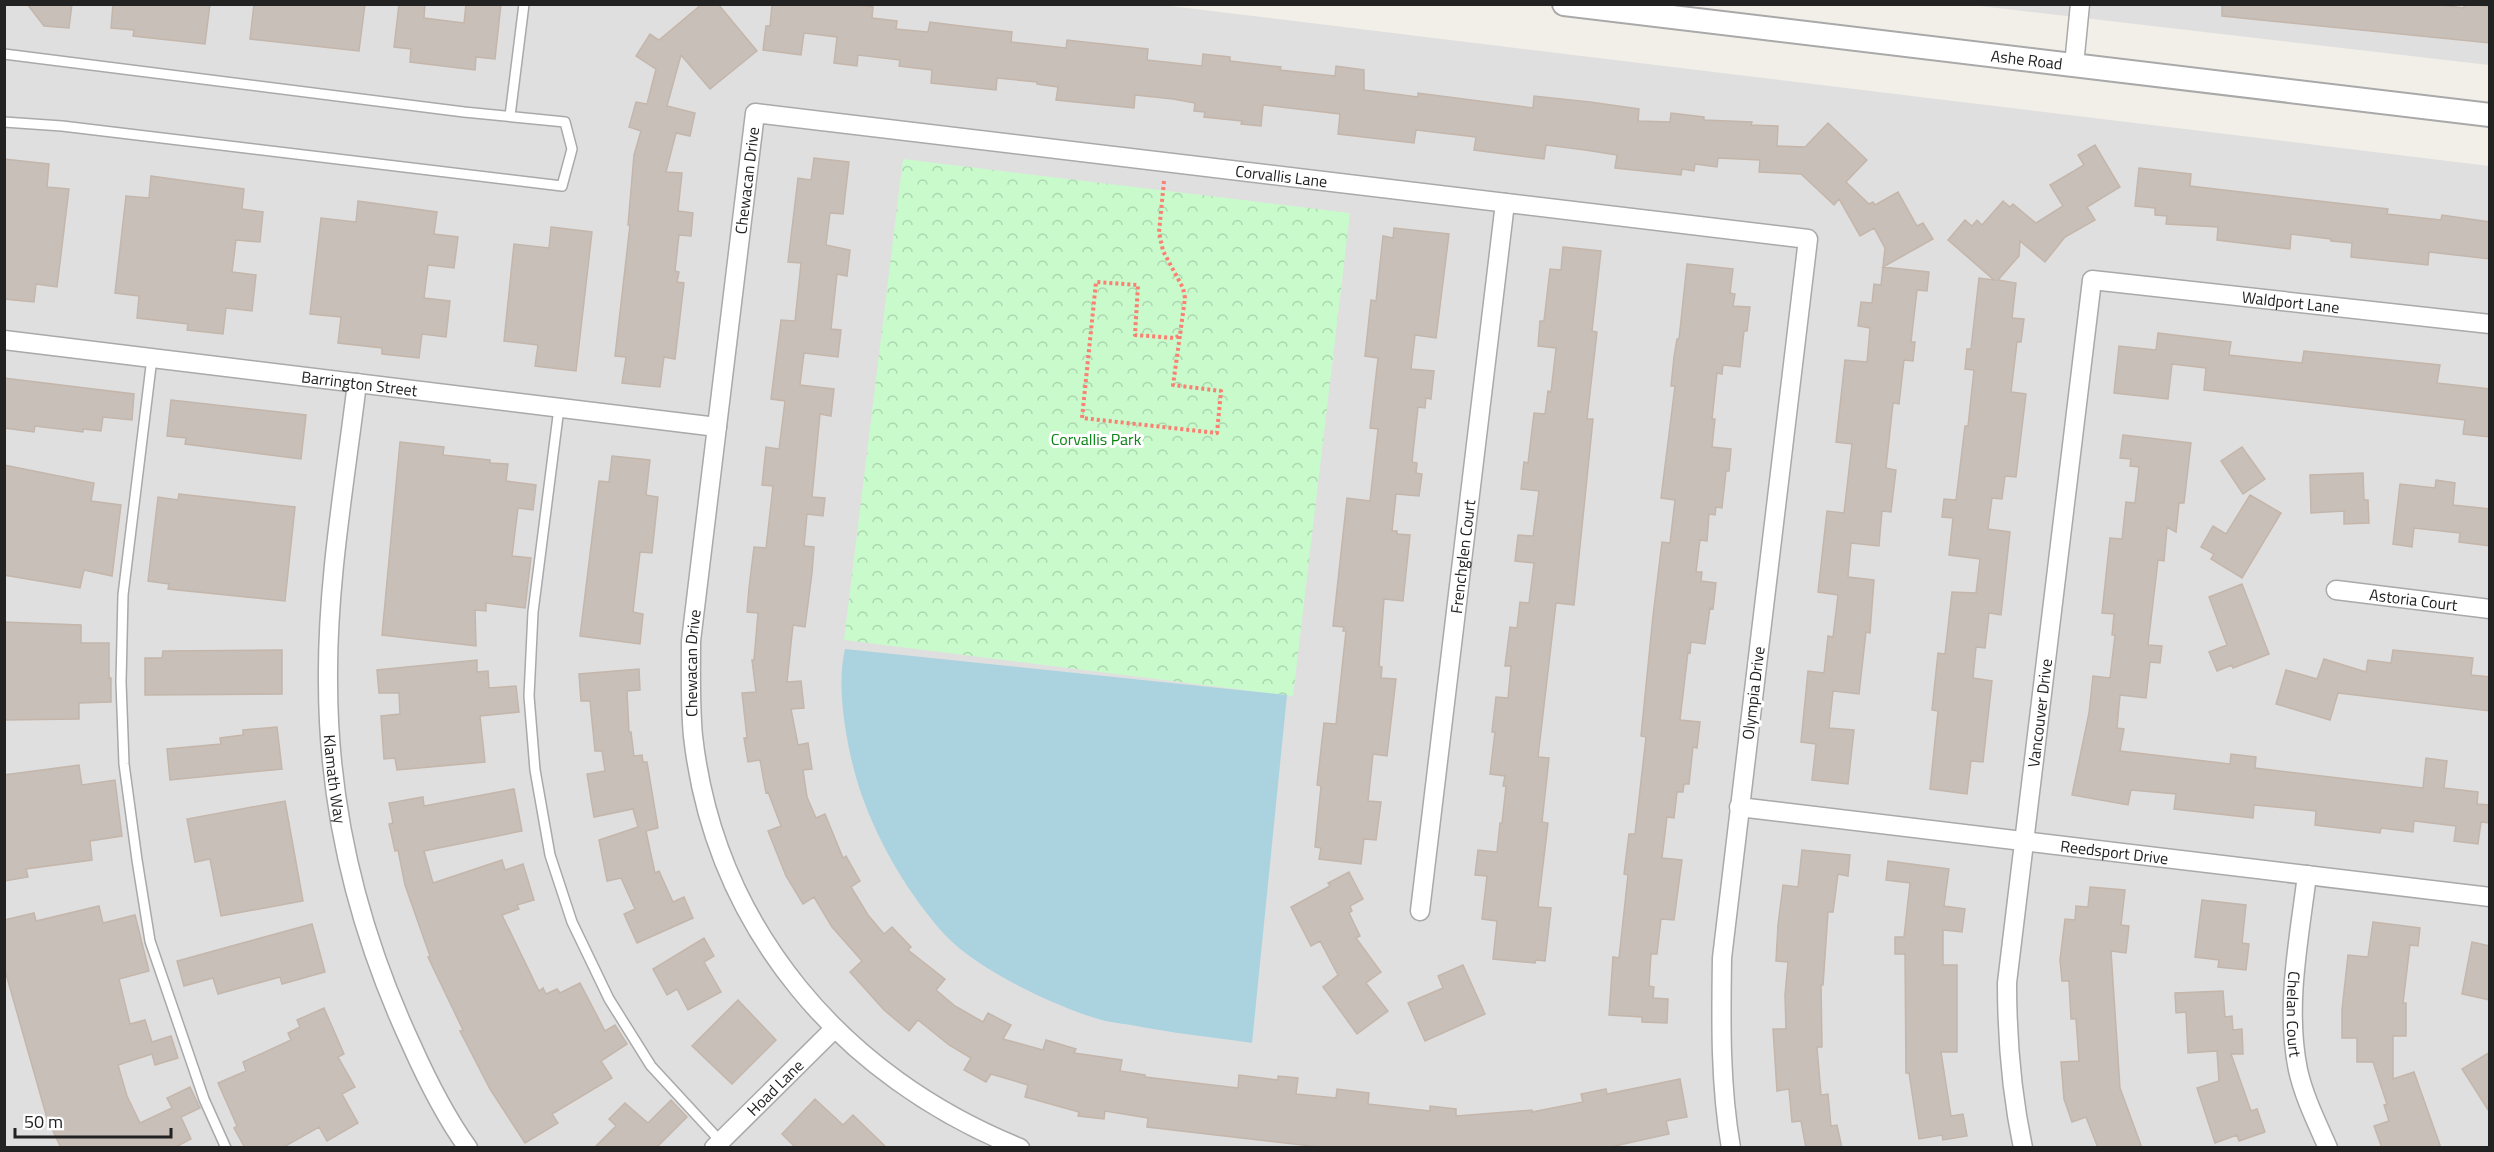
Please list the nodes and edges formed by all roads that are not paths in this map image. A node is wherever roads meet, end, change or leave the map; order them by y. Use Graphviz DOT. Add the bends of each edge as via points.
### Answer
graph roads {
  1 [pos="524,4"];
  2 [pos="1564,4"];
  3 [pos="2080,4"];
  4 [pos="4,54"];
  5 [pos="2074,65"];
  6 [pos="755,112"];
  7 [pos="2490,115"];
  8 [pos="510,116"];
  9 [pos="4,122"];
  10 [pos="1505,203"];
  11 [pos="1808,239"];
  12 [pos="2092,280"];
  13 [pos="2490,324"];
  14 [pos="4,340"];
  15 [pos="152,358"];
  16 [pos="357,383"];
  17 [pos="559,408"];
  18 [pos="717,427"];
  19 [pos="2336,590"];
  20 [pos="2490,609"];
  21 [pos="1739,807"];
  22 [pos="2023,841"];
  23 [pos="2307,875"];
  24 [pos="2490,897"];
  25 [pos="1420,911"];
  26 [pos="834,1029"];
  27 [pos="720,1145"];
  28 [pos="226,1148"];
  29 [pos="468,1148"];
  30 [pos="1020,1148"];
  31 [pos="1731,1148"];
  32 [pos="2023,1148"];
  33 [pos="2328,1148"];
  1 -- 8 [label="lane"];
  2 -- 5 [label="street, Ashe Road"];
  3 -- 5 [label="street"];
  4 -- 8 [label="lane"];
  5 -- 7 [label="street, Ashe Road"];
  6 -- 10 [label="street, Corvallis Lane"];
  6 -- 18 [label="street, Chewacan Drive"];
  8 -- 9 [label="lane" via="566,122 572,149 562,186"];
  10 -- 11 [label="street, Corvallis Lane"];
  10 -- 25 [label="street, Frenchglen Court"];
  11 -- 21 [label="street, Olympia Drive"];
  12 -- 13 [label="street, Waldport Lane"];
  12 -- 22 [label="street, Vancouver Drive"];
  14 -- 15 [label="street, Barrington Street"];
  15 -- 16 [label="street, Barrington Street"];
  15 -- 28 [label="lane" via="123,595 124,764 150,941 204,1099"];
  16 -- 17 [label="street, Barrington Street"];
  16 -- 29 [label="street, Klamath Way" via="331,605 331,756 355,892 372,950 425,1074"];
  17 -- 18 [label="street, Barrington Street"];
  17 -- 27 [label="lane" via="532,612 528,696 535,770 550,855 572,922 609,999 651,1066"];
  18 -- 26 [label="street, Chewacan Drive" via="691,641 693,737 702,788 717,839 751,917 778,962"];
  19 -- 20 [label="street, Astoria Court"];
  21 -- 22 [label="street, Reedsport Drive"];
  21 -- 31 [label="street, Olympia Drive" via="1722,958 1720,1029"];
  22 -- 23 [label="street, Reedsport Drive"];
  22 -- 32 [label="street, Vancouver Drive" via="2007,983 2012,1094"];
  23 -- 24 [label="street, Reedsport Drive"];
  23 -- 33 [label="street, Chelan Court" via="2292,1000 2293,1034 2299,1073"];
  26 -- 27 [label="street, Hoad Lane"];
  26 -- 30 [label="street, Chewacan Drive" via="910,1091 955,1119"];
}
